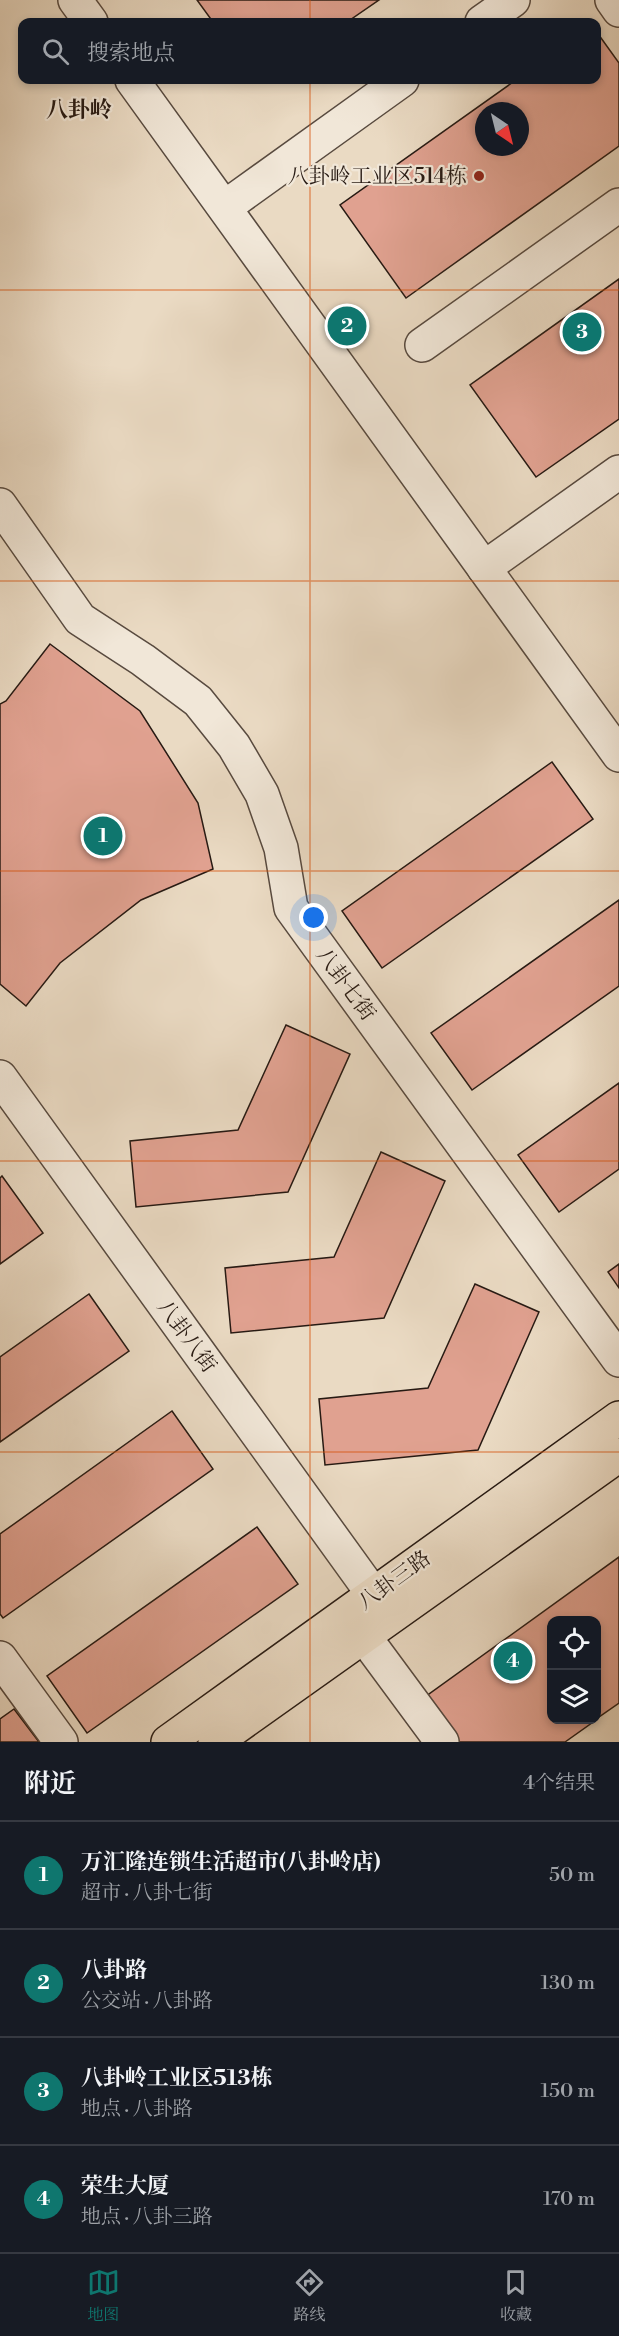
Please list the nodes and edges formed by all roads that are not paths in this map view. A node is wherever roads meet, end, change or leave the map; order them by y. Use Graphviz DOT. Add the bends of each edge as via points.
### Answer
graph roads {
  1 [pos="75,0"];
  2 [pos="513,0"];
  3 [pos="612,0"];
  4 [pos="619,10"];
  5 [pos="88,18"];
  6 [pos="488,18"];
  7 [pos="135,84"];
  8 [pos="396,84"];
  9 [pos="619,205"];
  10 [pos="225,207"];
  11 [pos="422,345"];
  12 [pos="619,472"];
  13 [pos="0,505"];
  14 [pos="484,568"];
  15 [pos="619,755"];
  16 [pos="0,1077"];
  17 [pos="619,1360"];
  18 [pos="619,1418"];
  19 [pos="619,1455"];
  20 [pos="373,1594"];
  21 [pos="363,1635"];
  22 [pos="0,1658"];
  23 [pos="62,1742"];
  24 [pos="168,1742"];
  25 [pos="215,1742"];
  26 [pos="442,1742"];
  1 -- 5 [label="street"];
  2 -- 6 [label="street"];
  3 -- 4 [label="street"];
  7 -- 10 [label="street"];
  8 -- 10 [label="street"];
  9 -- 11 [label="street"];
  10 -- 14 [label="street"];
  12 -- 14 [label="street"];
  13 -- 17 [label="street, 八卦七街" via="80,619 198,701 234,746 262,794 281,848 291,908"];
  14 -- 15 [label="street"];
  16 -- 20 [label="street, 八卦八街"];
  18 -- 20 [label="main road, 八卦三路"];
  19 -- 21 [label="main road, 八卦三路"];
  20 -- 24 [label="main road, 八卦三路"];
  21 -- 25 [label="main road, 八卦三路"];
  21 -- 26 [label="street"];
  22 -- 23 [label="street"];
}
